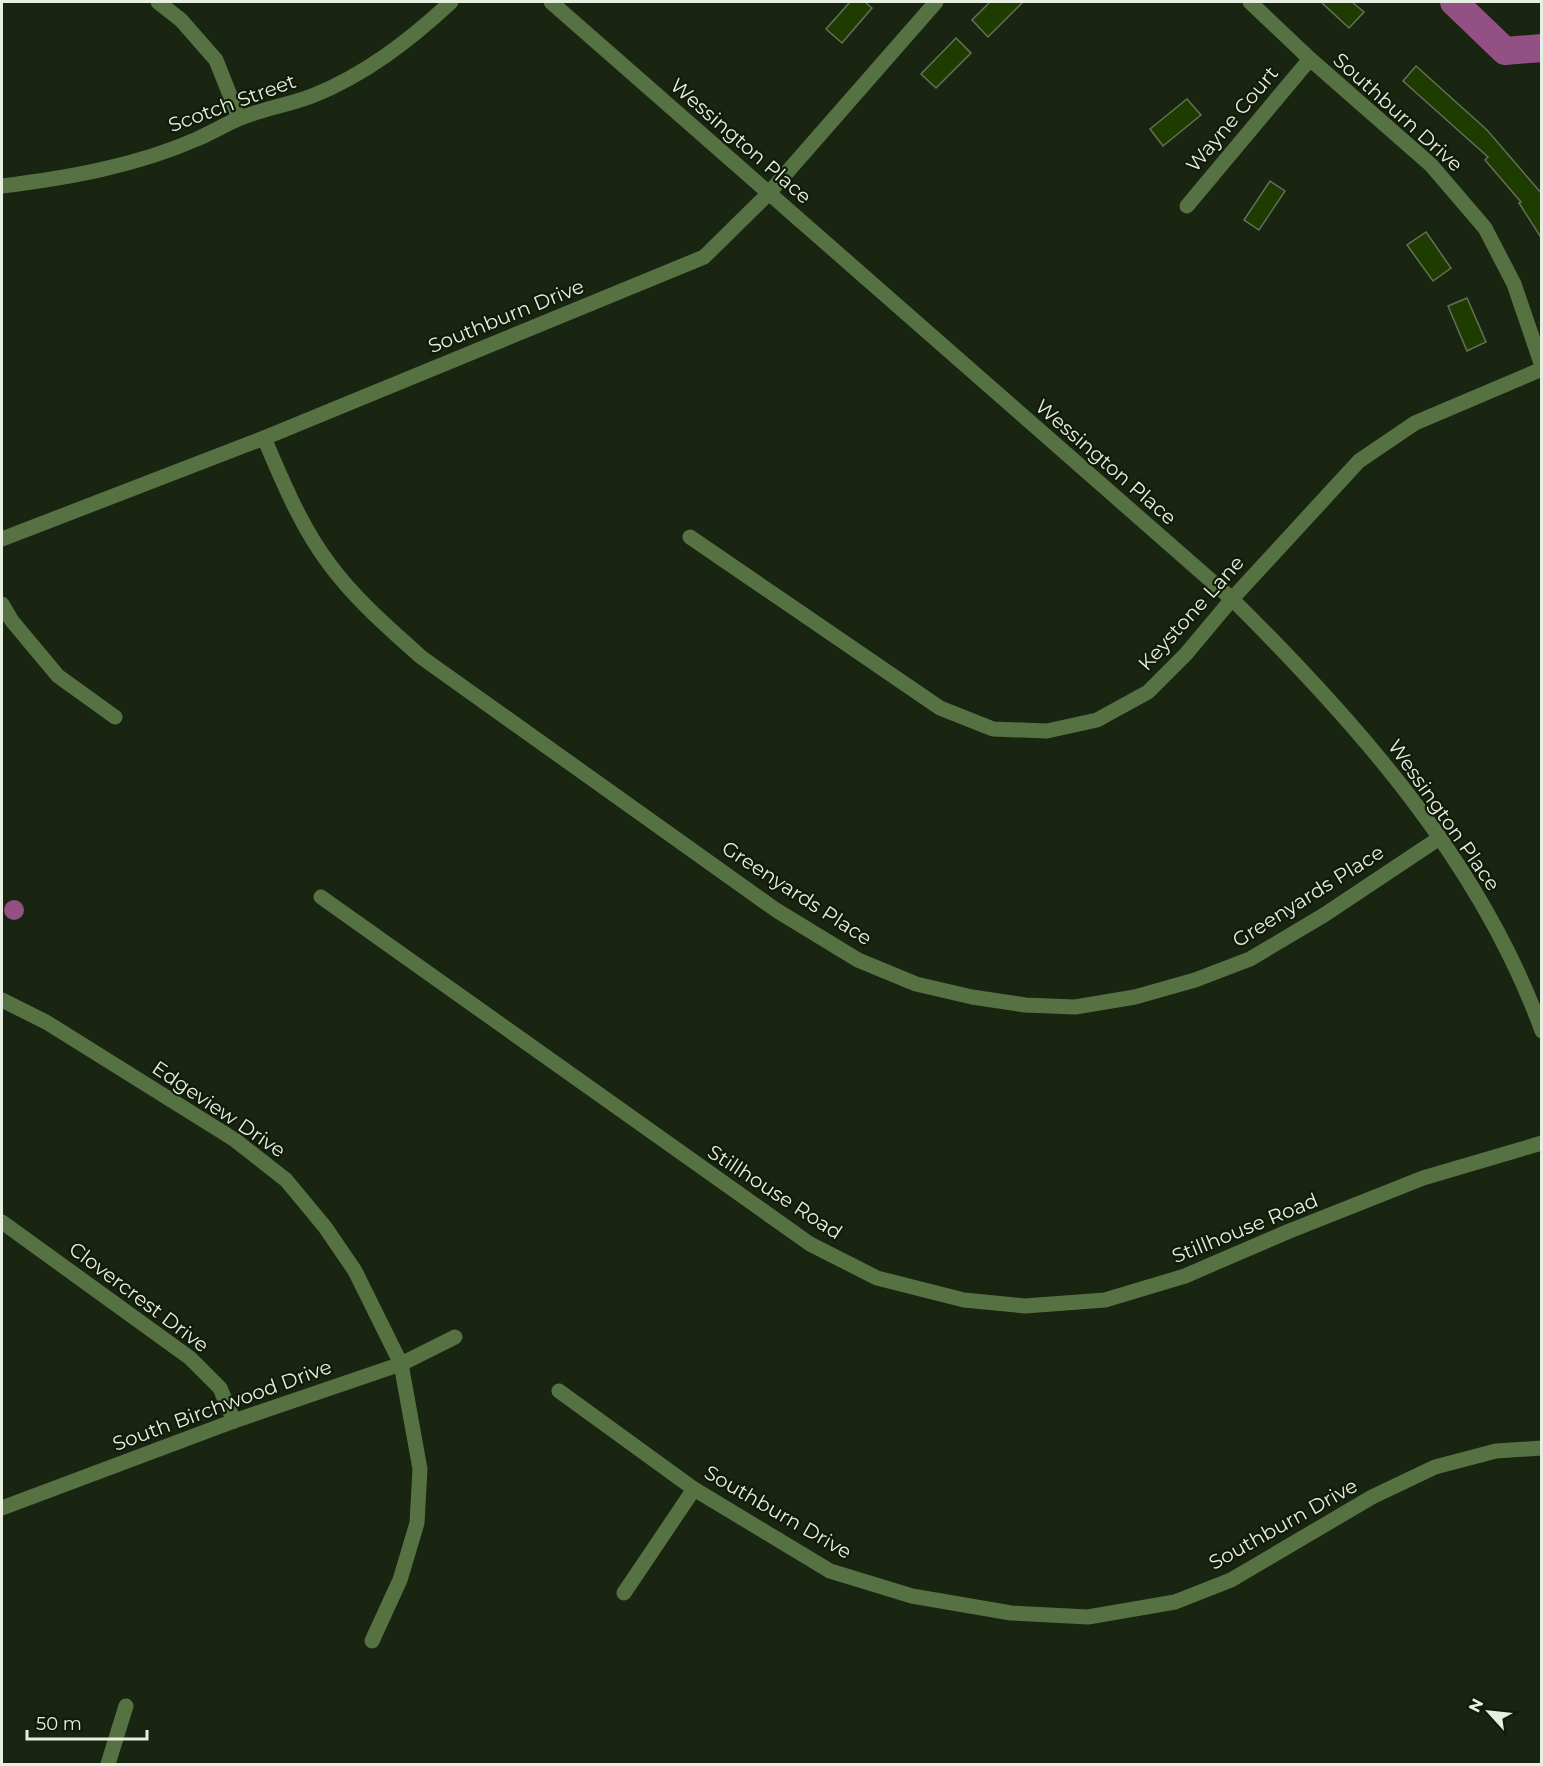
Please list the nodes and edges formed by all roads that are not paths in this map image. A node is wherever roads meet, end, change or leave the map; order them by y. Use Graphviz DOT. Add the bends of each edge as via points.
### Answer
graph roads {
  1 [pos="158,2"];
  2 [pos="452,2"];
  3 [pos="551,2"];
  4 [pos="936,2"];
  5 [pos="1250,2"];
  6 [pos="1310,60"];
  7 [pos="239,118"];
  8 [pos="2,186"];
  9 [pos="768,194"];
  10 [pos="1187,206"];
  11 [pos="1542,367"];
  12 [pos="264,438"];
  13 [pos="690,537"];
  14 [pos="2,539"];
  15 [pos="1232,599"];
  16 [pos="2,604"];
  17 [pos="115,717"];
  18 [pos="1438,839"];
  19 [pos="321,897"];
  20 [pos="2,1000"];
  21 [pos="1542,1030"];
  22 [pos="1542,1143"];
  23 [pos="2,1222"];
  24 [pos="455,1336"];
  25 [pos="401,1364"];
  26 [pos="559,1391"];
  27 [pos="234,1421"];
  28 [pos="1542,1448"];
  29 [pos="694,1489"];
  30 [pos="2,1508"];
  31 [pos="624,1593"];
  32 [pos="372,1641"];
  33 [pos="126,1706"];
  34 [pos="108,1764"];
  1 -- 7 [label="street" via="181,20 216,60"];
  2 -- 7 [label="street, Scotch Street" via="375,64 313,96"];
  3 -- 9 [label="street, Wessington Place"];
  4 -- 9 [label="street, Southburn Drive"];
  5 -- 6 [label="street, Southburn Drive"];
  6 -- 10 [label="street, Wayne Court"];
  6 -- 11 [label="street, Southburn Drive" via="1431,165 1485,228 1514,284"];
  7 -- 8 [label="street, Scotch Street" via="196,140 128,163"];
  9 -- 12 [label="street, Southburn Drive" via="704,257"];
  9 -- 15 [label="street, Wessington Place"];
  11 -- 15 [label="street, Keystone Lane" via="1415,423 1359,461"];
  12 -- 14 [label="street, Southburn Drive"];
  12 -- 18 [label="street, Greenyards Place" via="291,502 330,565 372,614 422,657 776,910 858,960 916,984 1024,1005 1075,1007 1135,997 1250,959"];
  13 -- 15 [label="street, Keystone Lane" via="940,708 993,729 1047,731 1097,720 1148,692"];
  15 -- 18 [label="street, Wessington Place" via="1325,694 1392,772"];
  16 -- 17 [label="street" via="58,676"];
  18 -- 21 [label="street, Wessington Place" via="1479,900 1526,988"];
  19 -- 22 [label="street, Stillhouse Road" via="810,1244 877,1278 964,1300 1025,1306 1105,1300 1185,1276 1423,1178"];
  20 -- 25 [label="street, Edgeview Drive" via="46,1022 235,1140 286,1180 355,1271"];
  23 -- 27 [label="street, Clovercrest Drive" via="190,1358 220,1389"];
  24 -- 25 [label="street, South Birchwood Drive"];
  25 -- 27 [label="street, South Birchwood Drive"];
  25 -- 32 [label="street, Edgeview Drive" via="420,1469 417,1523 400,1580"];
  26 -- 29 [label="street, Southburn Drive"];
  27 -- 30 [label="street, South Birchwood Drive"];
  28 -- 29 [label="street, Southburn Drive" via="1496,1451 1435,1467 1372,1497 1231,1580 1175,1602 1088,1617 1011,1613 912,1596 830,1571"];
  29 -- 31 [label="street"];
  33 -- 34 [label="street"];
}
